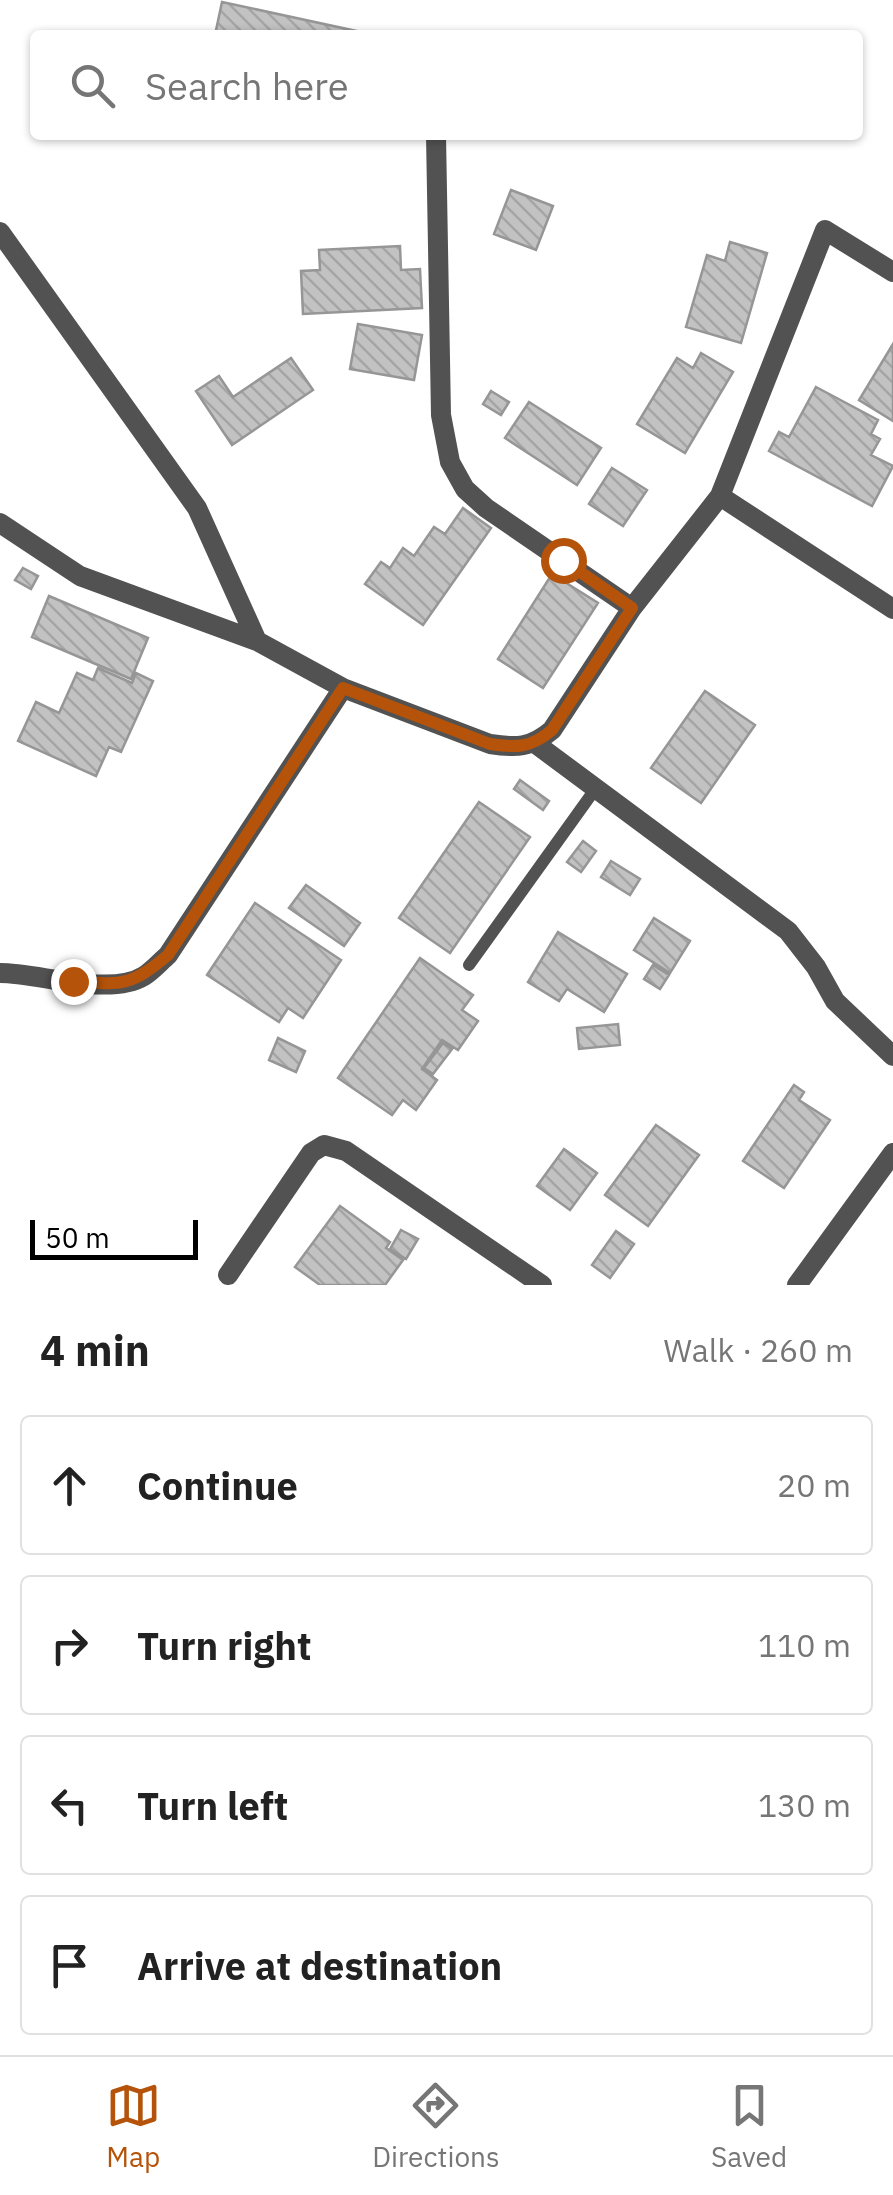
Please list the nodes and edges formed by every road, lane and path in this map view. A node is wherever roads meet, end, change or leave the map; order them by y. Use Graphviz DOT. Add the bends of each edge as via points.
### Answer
graph roads {
  1 [pos="436,140"];
  2 [pos="0,232"];
  3 [pos="893,272"];
  4 [pos="720,496"];
  5 [pos="0,523"];
  6 [pos="632,608"];
  7 [pos="893,608"];
  8 [pos="257,641"];
  9 [pos="343,688"];
  10 [pos="536,744"];
  11 [pos="596,788"];
  12 [pos="469,965"];
  13 [pos="0,973"];
  14 [pos="893,1056"];
  15 [pos="893,1153"];
  16 [pos="228,1275"];
  17 [pos="542,1285"];
  18 [pos="797,1285"];
  1 -- 6 [label="street" via="441,416 450,462 486,508"];
  2 -- 8 [label="street" via="197,508"];
  3 -- 4 [label="street" via="825,230"];
  4 -- 6 [label="street"];
  4 -- 7 [label="street"];
  5 -- 8 [label="street" via="80,576"];
  6 -- 10 [label="street"];
  8 -- 9 [label="street"];
  9 -- 10 [label="street" via="490,744"];
  9 -- 13 [label="street" via="168,955 142,978 116,985"];
  10 -- 11 [label="street"];
  11 -- 12 [label="lane"];
  11 -- 14 [label="street" via="788,932 835,1001"];
  15 -- 18 [label="street"];
  16 -- 17 [label="street" via="310,1154 324,1145 346,1151"];
}
